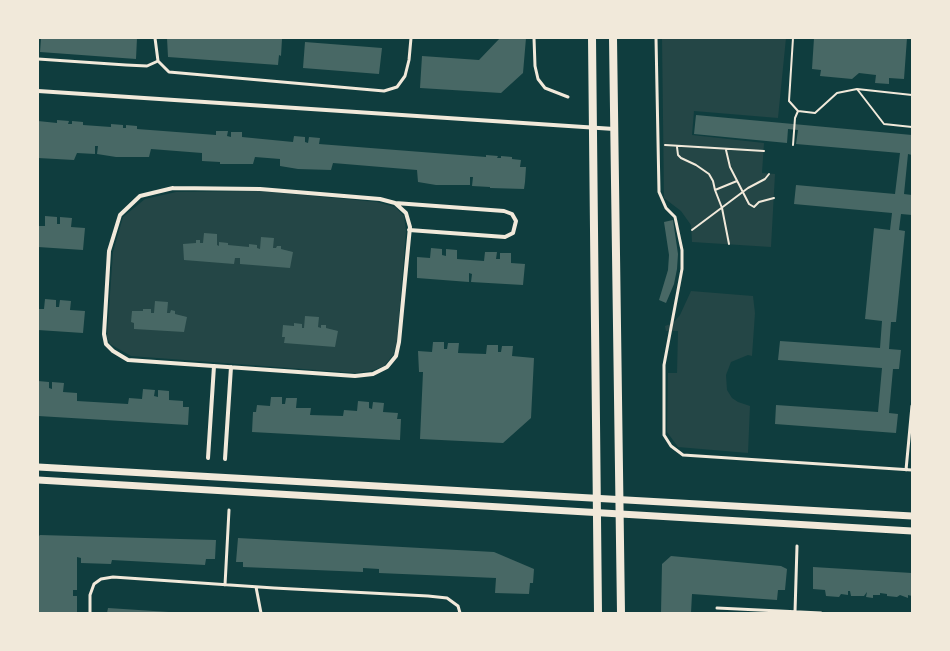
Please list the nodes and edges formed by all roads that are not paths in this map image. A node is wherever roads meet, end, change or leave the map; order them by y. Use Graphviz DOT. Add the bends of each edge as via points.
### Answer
graph roads {
  1 [pos="155,38"];
  2 [pos="412,38"];
  3 [pos="534,38"];
  4 [pos="592,38"];
  5 [pos="613,38"];
  6 [pos="656,38"];
  7 [pos="38,58"];
  8 [pos="158,61"];
  9 [pos="38,91"];
  10 [pos="568,97"];
  11 [pos="593,128"];
  12 [pos="614,129"];
  13 [pos="395,203"];
  14 [pos="409,230"];
  15 [pos="214,366"];
  16 [pos="231,367"];
  17 [pos="912,406"];
  18 [pos="208,458"];
  19 [pos="225,458"];
  20 [pos="38,468"];
  21 [pos="906,470"];
  22 [pos="912,470"];
  23 [pos="38,480"];
  24 [pos="597,499"];
  25 [pos="620,500"];
  26 [pos="229,510"];
  27 [pos="597,514"];
  28 [pos="620,514"];
  29 [pos="912,516"];
  30 [pos="912,531"];
  31 [pos="797,546"];
  32 [pos="225,585"];
  33 [pos="256,587"];
  34 [pos="717,608"];
  35 [pos="90,613"];
  36 [pos="261,613"];
  37 [pos="460,613"];
  38 [pos="598,613"];
  39 [pos="621,613"];
  40 [pos="795,613"];
  41 [pos="821,613"];
  1 -- 8 [label="lane"];
  2 -- 8 [label="lane" via="404,76 397,87 384,91 170,72"];
  3 -- 10 [label="lane" via="538,79 545,88"];
  4 -- 11 [label="main road"];
  5 -- 12 [label="main road"];
  6 -- 21 [label="lane" via="659,192 666,208 675,217 682,250 682,269 664,364 664,435 671,446 684,455"];
  7 -- 8 [label="lane" via="147,66"];
  9 -- 11 [label="street"];
  11 -- 12 [label="street"];
  11 -- 24 [label="main road"];
  12 -- 25 [label="main road"];
  13 -- 14 [label="street" via="406,213"];
  13 -- 14 [label="street" via="504,211 512,214 516,221 512,233 501,237"];
  13 -- 15 [label="street" via="380,199 260,189 173,188 140,196 120,215 109,251 104,334 106,344 128,360"];
  14 -- 16 [label="street" via="399,342 396,356 387,367 373,374 355,376"];
  15 -- 16 [label="street"];
  15 -- 18 [label="street"];
  16 -- 19 [label="street"];
  17 -- 21 [label="lane"];
  20 -- 24 [label="street"];
  21 -- 22 [label="lane"];
  23 -- 27 [label="street"];
  24 -- 25 [label="street"];
  24 -- 27 [label="main road"];
  25 -- 28 [label="main road"];
  25 -- 29 [label="street"];
  26 -- 32 [label="lane"];
  27 -- 28 [label="street"];
  27 -- 38 [label="main road"];
  28 -- 30 [label="street"];
  28 -- 39 [label="main road"];
  31 -- 40 [label="lane"];
  32 -- 33 [label="lane"];
  32 -- 35 [label="lane" via="113,577 101,579 94,584 90,595"];
  33 -- 36 [label="lane"];
  33 -- 37 [label="lane" via="447,598 458,606"];
  34 -- 41 [label="lane"];
}
